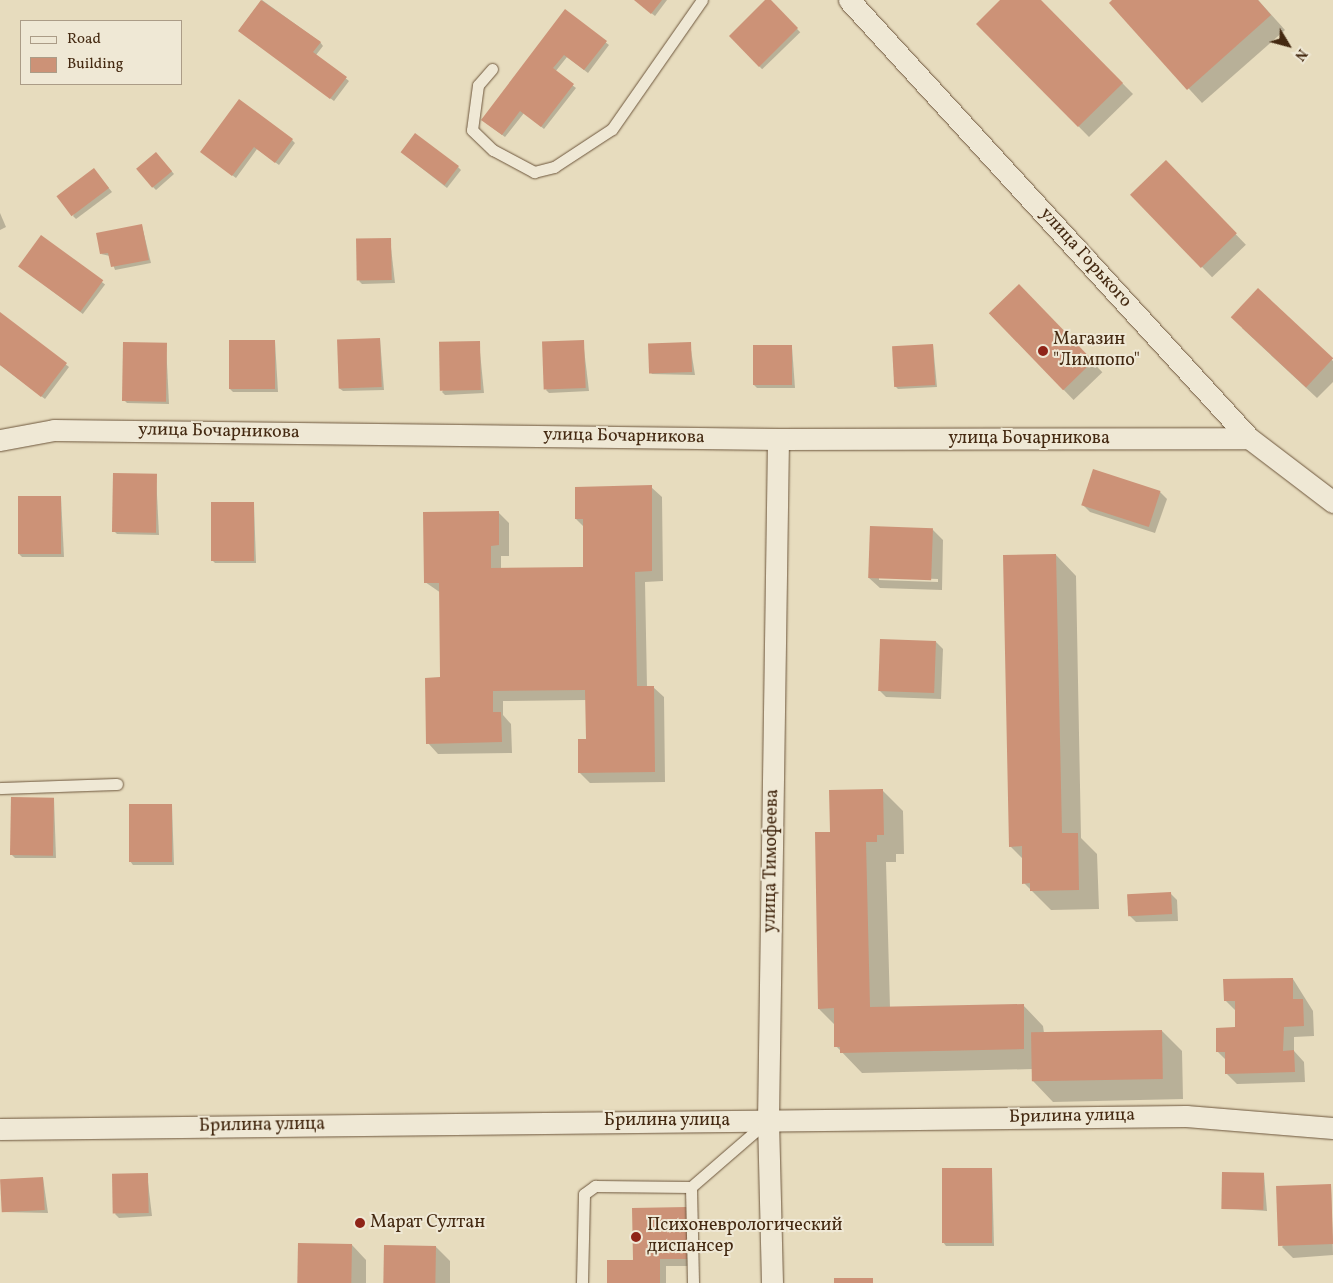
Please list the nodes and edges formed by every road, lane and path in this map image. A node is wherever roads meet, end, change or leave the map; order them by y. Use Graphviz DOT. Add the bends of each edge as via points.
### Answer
graph roads {
  1 [pos="702,0"];
  2 [pos="849,0"];
  3 [pos="492,68"];
  4 [pos="1249,438"];
  5 [pos="778,439"];
  6 [pos="0,440"];
  7 [pos="1333,502"];
  8 [pos="117,784"];
  9 [pos="0,788"];
  10 [pos="768,1121"];
  11 [pos="1333,1128"];
  12 [pos="0,1129"];
  13 [pos="692,1187"];
  14 [pos="582,1283"];
  15 [pos="693,1283"];
  16 [pos="772,1283"];
  1 -- 3 [label="lane" via="612,129 554,168 534,172 493,150 472,130 478,85"];
  2 -- 4 [label="street, улица Горького"];
  4 -- 5 [label="street, улица Бочарникова"];
  4 -- 7 [label="street, улица Горького"];
  5 -- 6 [label="street, улица Бочарникова" via="54,430"];
  5 -- 10 [label="street, улица Тимофеева"];
  8 -- 9 [label="lane"];
  10 -- 11 [label="street, Брилина улица" via="1186,1116"];
  10 -- 12 [label="street, Брилина улица"];
  10 -- 13 [label="lane"];
  10 -- 16 [label="street, улица Тимофеева"];
  13 -- 14 [label="lane" via="594,1186 584,1194"];
  13 -- 15 [label="lane"];
}
